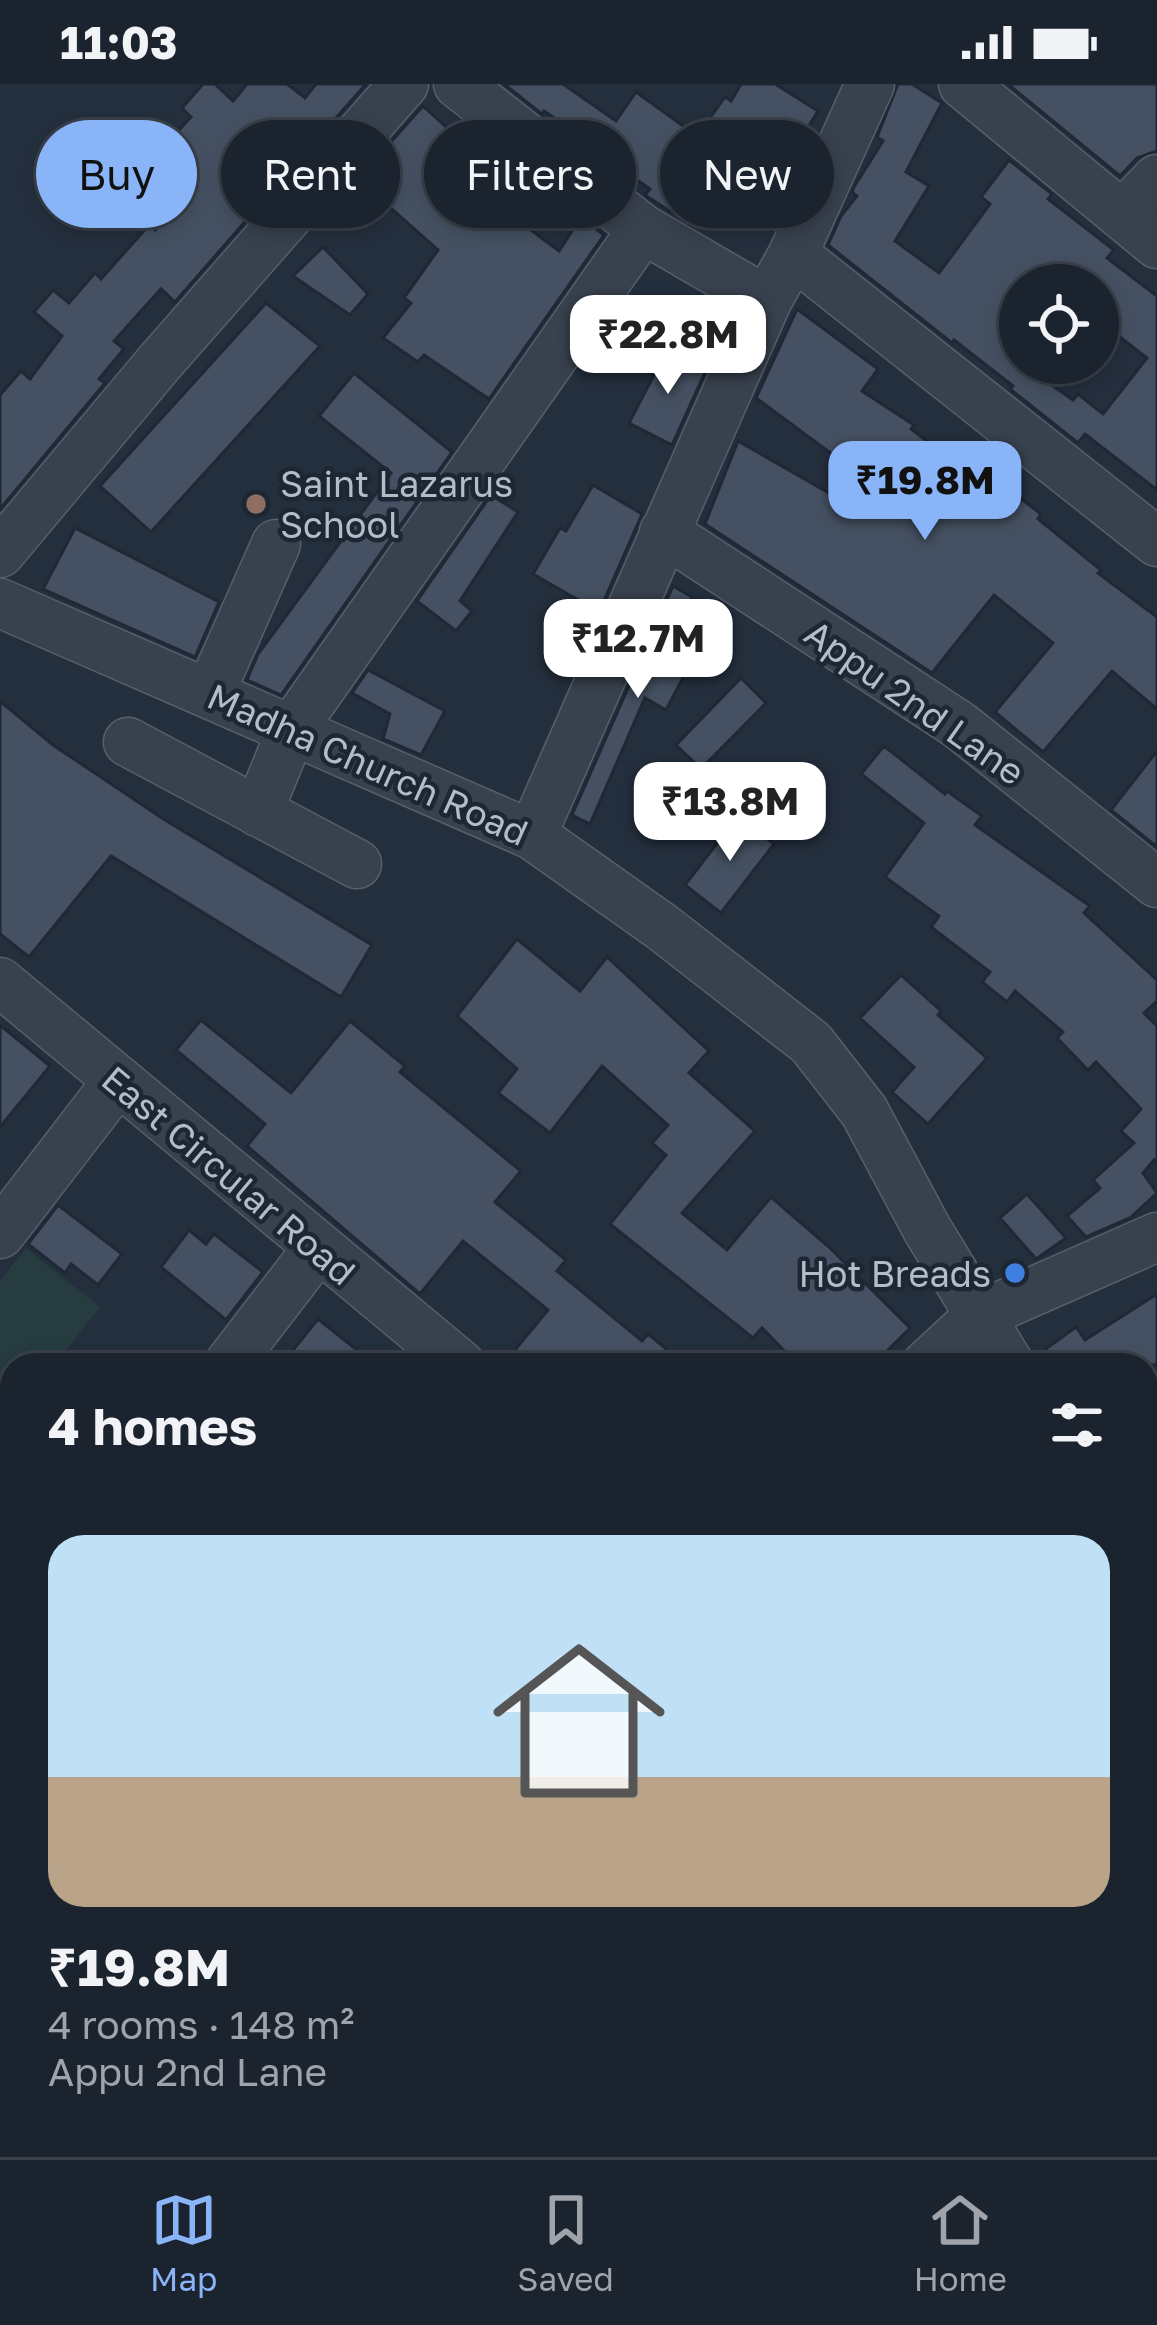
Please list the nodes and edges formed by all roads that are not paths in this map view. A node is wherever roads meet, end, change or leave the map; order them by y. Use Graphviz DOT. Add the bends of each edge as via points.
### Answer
graph roads {
  1 [pos="404,84"];
  2 [pos="458,84"];
  3 [pos="870,84"];
  4 [pos="963,84"];
  5 [pos="1157,179"];
  6 [pos="643,229"];
  7 [pos="1140,230"];
  8 [pos="793,254"];
  9 [pos="767,301"];
  10 [pos="664,532"];
  11 [pos="1157,542"];
  12 [pos="276,544"];
  13 [pos="0,553"];
  14 [pos="9,622"];
  15 [pos="210,694"];
  16 [pos="292,729"];
  17 [pos="128,742"];
  18 [pos="258,812"];
  19 [pos="532,836"];
  20 [pos="357,864"];
  21 [pos="1157,884"];
  22 [pos="0,982"];
  23 [pos="117,1082"];
  24 [pos="0,1234"];
  25 [pos="1157,1237"];
  26 [pos="318,1248"];
  27 [pos="980,1315"];
  28 [pos="237,1353"];
  29 [pos="445,1353"];
  30 [pos="939,1353"];
  31 [pos="1003,1353"];
  1 -- 13 [label="street"];
  2 -- 6 [label="street"];
  3 -- 8 [label="street"];
  4 -- 7 [label="street"];
  5 -- 7 [label="street"];
  6 -- 9 [label="street"];
  6 -- 16 [label="street"];
  8 -- 9 [label="street"];
  8 -- 11 [label="street"];
  9 -- 10 [label="street"];
  10 -- 19 [label="street"];
  10 -- 21 [label="street, Appu 2nd Lane" via="959,724"];
  12 -- 15 [label="street"];
  14 -- 15 [label="street, Madha Church Road"];
  15 -- 16 [label="street, Madha Church Road"];
  16 -- 18 [label="street"];
  16 -- 19 [label="street, Madha Church Road"];
  17 -- 18 [label="street"];
  18 -- 20 [label="street"];
  19 -- 27 [label="street, Madha Church Road" via="812,1043 864,1111"];
  22 -- 23 [label="street, East Circular Road"];
  23 -- 24 [label="street"];
  23 -- 26 [label="street, East Circular Road"];
  25 -- 27 [label="street"];
  26 -- 28 [label="street"];
  26 -- 29 [label="street, East Circular Road"];
  27 -- 30 [label="street"];
  27 -- 31 [label="street, Madha Church Road"];
}
